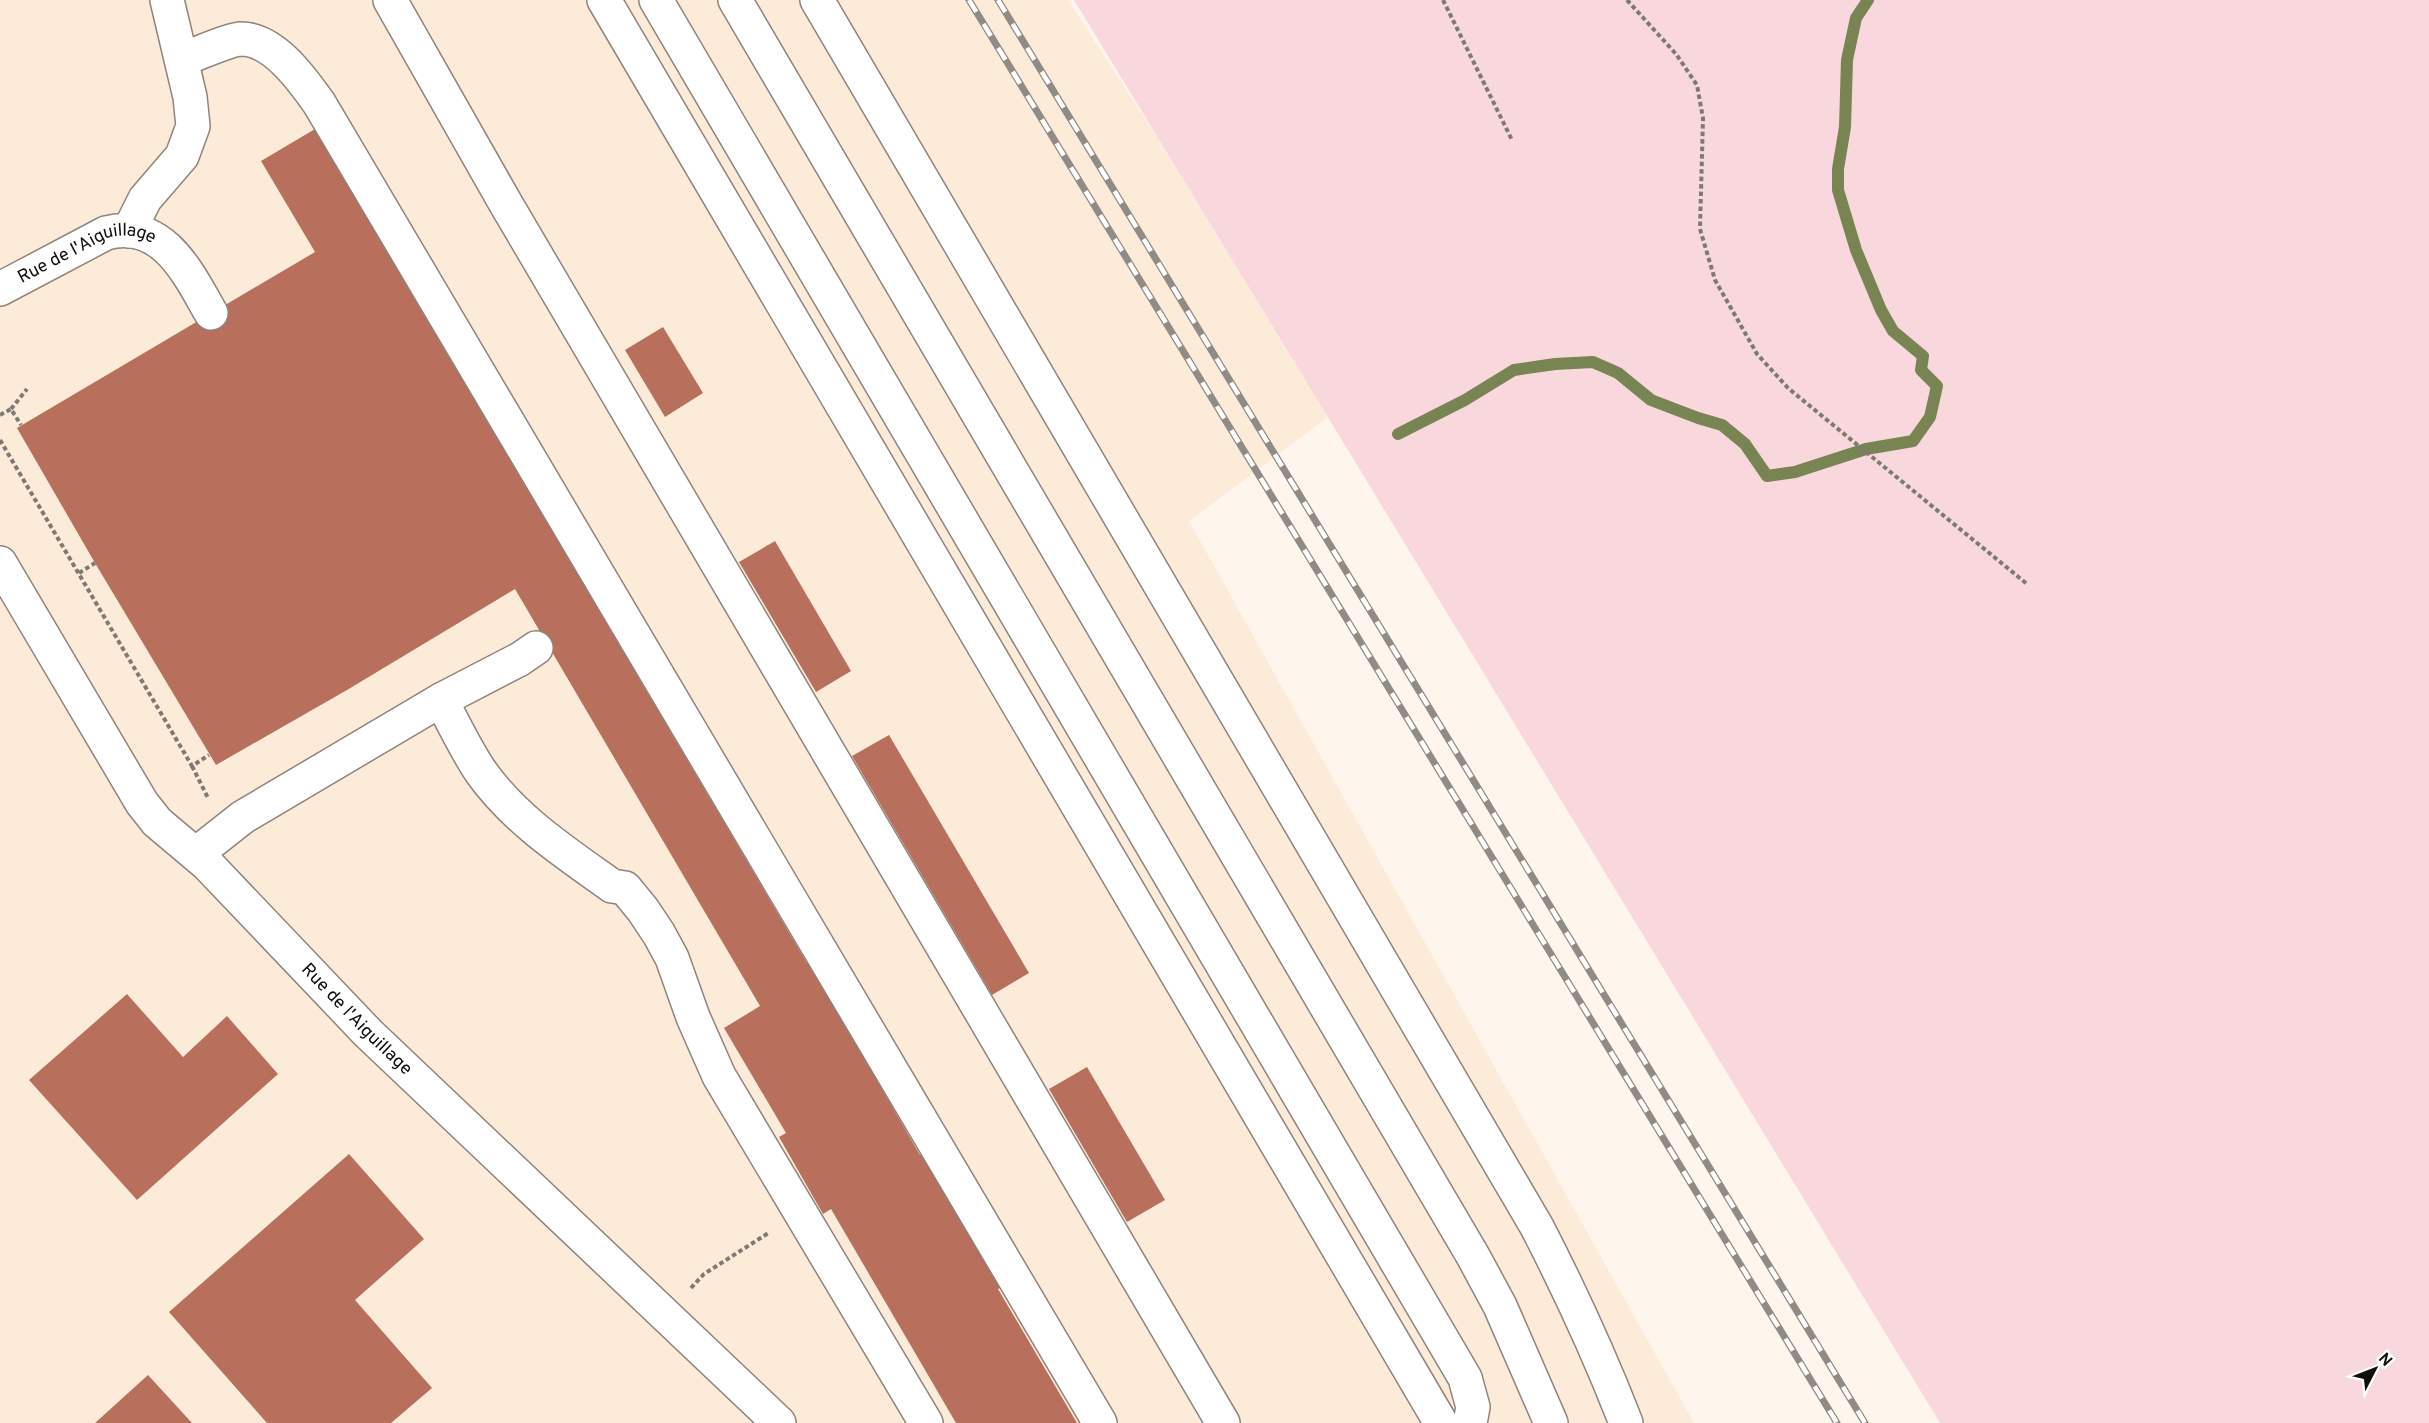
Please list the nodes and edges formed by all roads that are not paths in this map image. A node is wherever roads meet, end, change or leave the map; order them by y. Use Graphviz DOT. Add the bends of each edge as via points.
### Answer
graph roads {
  1 [pos="167,0"];
  2 [pos="390,0"];
  3 [pos="604,0"];
  4 [pos="656,0"];
  5 [pos="735,0"];
  6 [pos="817,0"];
  7 [pos="182,59"];
  8 [pos="129,231"];
  9 [pos="0,289"];
  10 [pos="211,313"];
  11 [pos="0,563"];
  12 [pos="536,648"];
  13 [pos="441,700"];
  14 [pos="195,854"];
  15 [pos="779,1423"];
  16 [pos="926,1423"];
  17 [pos="1100,1423"];
  18 [pos="1223,1423"];
  19 [pos="1441,1423"];
  20 [pos="1470,1423"];
  21 [pos="1551,1423"];
  22 [pos="1626,1423"];
  1 -- 7 [label="lane"];
  2 -- 18 [label="lane"];
  3 -- 19 [label="lane"];
  4 -- 20 [label="lane" via="1465,1378 1473,1407"];
  5 -- 21 [label="lane" via="1473,1256 1500,1306"];
  6 -- 22 [label="lane" via="1532,1217 1570,1292"];
  7 -- 8 [label="lane" via="193,113 189,143 145,199"];
  7 -- 17 [label="lane" via="238,39 251,40 286,62 319,103"];
  8 -- 9 [label="lane, Rue de l'Aiguillage" via="106,233"];
  8 -- 10 [label="lane, Rue de l'Aiguillage" via="171,250"];
  11 -- 14 [label="lane, Rue de l'Aiguillage" via="142,803 157,822"];
  12 -- 13 [label="lane"];
  13 -- 14 [label="lane" via="243,817"];
  13 -- 16 [label="lane" via="480,771 495,789 546,838 612,886 625,888 643,910 672,958 693,1017 730,1095"];
  14 -- 15 [label="lane, Rue de l'Aiguillage" via="368,1033"];
}
